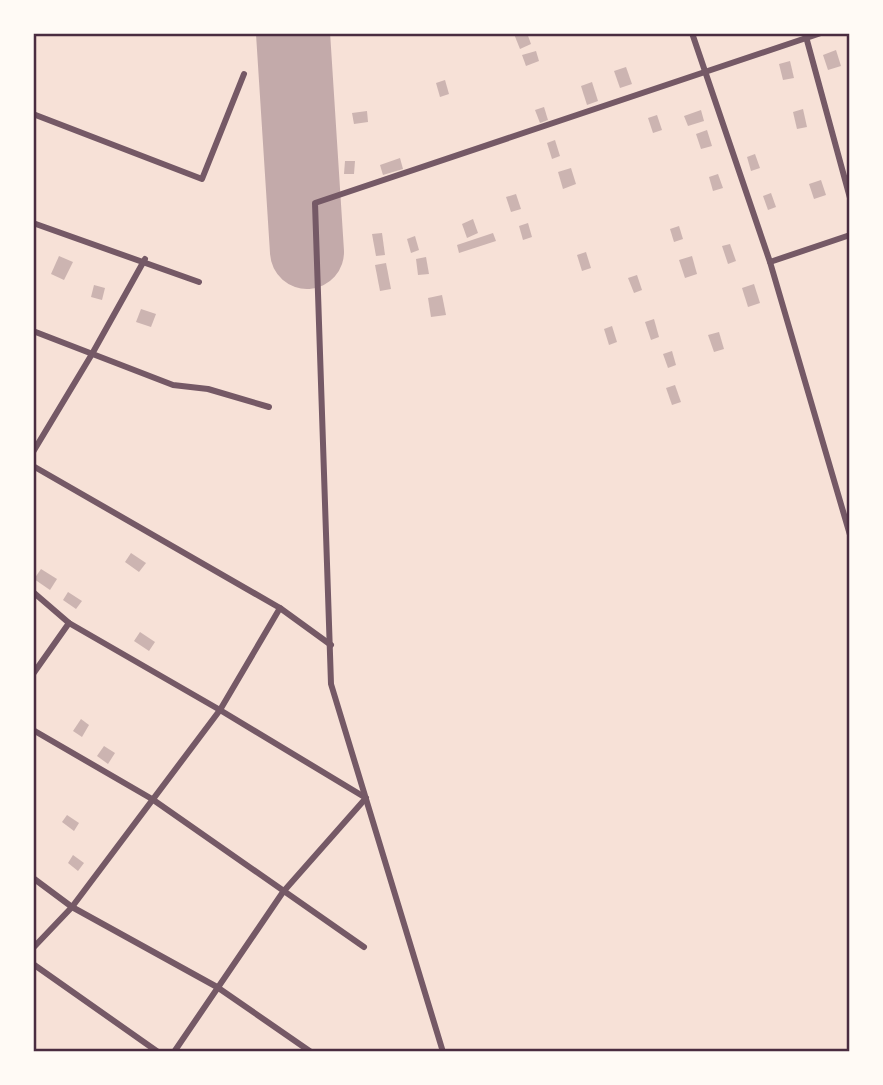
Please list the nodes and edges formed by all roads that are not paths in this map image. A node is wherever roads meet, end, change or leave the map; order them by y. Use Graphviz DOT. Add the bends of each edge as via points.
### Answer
graph roads {
  1 [pos="692,33"];
  2 [pos="821,33"];
  3 [pos="805,36"];
  4 [pos="704,73"];
  5 [pos="244,75"];
  6 [pos="33,114"];
  7 [pos="850,198"];
  8 [pos="33,223"];
  9 [pos="850,235"];
  10 [pos="144,261"];
  11 [pos="770,262"];
  12 [pos="199,282"];
  13 [pos="33,331"];
  14 [pos="92,354"];
  15 [pos="269,407"];
  16 [pos="33,452"];
  17 [pos="33,466"];
  18 [pos="850,535"];
  19 [pos="33,592"];
  20 [pos="280,608"];
  21 [pos="69,622"];
  22 [pos="331,645"];
  23 [pos="33,674"];
  24 [pos="220,710"];
  25 [pos="33,730"];
  26 [pos="152,799"];
  27 [pos="366,799"];
  28 [pos="33,878"];
  29 [pos="283,892"];
  30 [pos="72,907"];
  31 [pos="364,947"];
  32 [pos="33,948"];
  33 [pos="33,964"];
  34 [pos="217,987"];
  35 [pos="158,1052"];
  36 [pos="174,1052"];
  37 [pos="312,1052"];
  38 [pos="443,1052"];
  1 -- 4 [label="street"];
  2 -- 3 [label="street"];
  3 -- 4 [label="street"];
  3 -- 7 [label="street"];
  4 -- 11 [label="street"];
  4 -- 22 [label="street" via="315,203"];
  5 -- 6 [label="street" via="202,178"];
  8 -- 10 [label="street"];
  9 -- 11 [label="street"];
  10 -- 12 [label="street"];
  10 -- 14 [label="street"];
  11 -- 18 [label="street"];
  13 -- 14 [label="street"];
  14 -- 15 [label="street" via="173,385 208,389"];
  14 -- 16 [label="street"];
  17 -- 20 [label="street"];
  19 -- 21 [label="street"];
  20 -- 22 [label="street"];
  20 -- 24 [label="street"];
  21 -- 23 [label="street"];
  21 -- 24 [label="street"];
  22 -- 27 [label="street" via="331,684"];
  24 -- 26 [label="street"];
  24 -- 27 [label="street"];
  25 -- 26 [label="street"];
  26 -- 29 [label="street"];
  26 -- 30 [label="street"];
  27 -- 29 [label="street"];
  27 -- 38 [label="street"];
  28 -- 30 [label="street"];
  29 -- 31 [label="street"];
  29 -- 34 [label="street"];
  30 -- 32 [label="street"];
  30 -- 34 [label="street"];
  33 -- 35 [label="street"];
  34 -- 36 [label="street"];
  34 -- 37 [label="street"];
}
